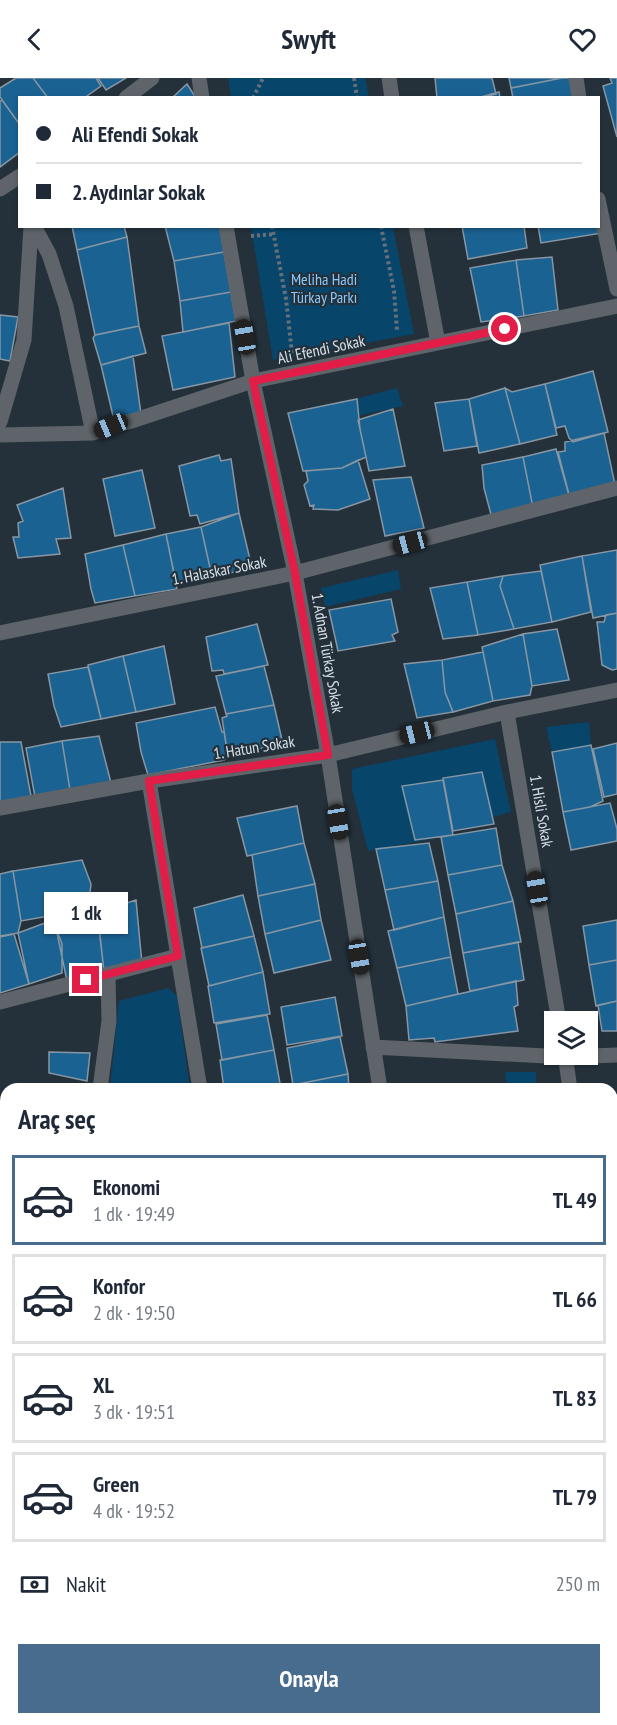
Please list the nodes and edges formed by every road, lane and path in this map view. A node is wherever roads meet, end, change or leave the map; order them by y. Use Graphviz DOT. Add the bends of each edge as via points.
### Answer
graph roads {
  1 [pos="152,78"];
  2 [pos="199,78"];
  3 [pos="263,78"];
  4 [pos="354,78"];
  5 [pos="389,78"];
  6 [pos="576,78"];
  7 [pos="129,96"];
  8 [pos="202,96"];
  9 [pos="254,96"];
  10 [pos="357,96"];
  11 [pos="392,96"];
  12 [pos="579,96"];
  13 [pos="18,180"];
  14 [pos="0,189"];
  15 [pos="600,206"];
  16 [pos="32,228"];
  17 [pos="33,228"];
  18 [pos="226,228"];
  19 [pos="249,228"];
  20 [pos="272,228"];
  21 [pos="381,228"];
  22 [pos="416,228"];
  23 [pos="274,234"];
  24 [pos="251,236"];
  25 [pos="253,247"];
  26 [pos="613,252"];
  27 [pos="617,289"];
  28 [pos="617,306"];
  29 [pos="397,334"];
  30 [pos="438,343"];
  31 [pos="297,358"];
  32 [pos="253,381"];
  33 [pos="0,422"];
  34 [pos="93,433"];
  35 [pos="0,435"];
  36 [pos="617,488"];
  37 [pos="295,573"];
  38 [pos="0,633"];
  39 [pos="617,690"];
  40 [pos="507,712"];
  41 [pos="328,755"];
  42 [pos="149,781"];
  43 [pos="0,808"];
  44 [pos="178,956"];
  45 [pos="108,974"];
  46 [pos="0,1002"];
  47 [pos="557,1011"];
  48 [pos="373,1047"];
  49 [pos="617,1054"];
  50 [pos="544,1055"];
  51 [pos="598,1055"];
  52 [pos="566,1065"];
  53 [pos="101,1083"];
  54 [pos="199,1083"];
  55 [pos="379,1083"];
  56 [pos="569,1083"];
  1 -- 7 [label="street"];
  2 -- 8 [label="street"];
  3 -- 9 [label="path"];
  4 -- 10 [label="path"];
  5 -- 11 [label="street"];
  6 -- 12 [label="street"];
  13 -- 14 [label="street"];
  15 -- 26 [label="street"];
  16 -- 33 [label="street" via="24,340"];
  17 -- 34 [label="street" via="49,254 66,306"];
  18 -- 32 [label="street, 1. Adnan Türkay Sokak"];
  19 -- 24 [label="path"];
  20 -- 23 [label="path"];
  21 -- 29 [label="path" via="394,291"];
  22 -- 30 [label="street"];
  23 -- 24 [label="path"];
  23 -- 31 [label="path" via="291,352"];
  24 -- 25 [label="path"];
  26 -- 27 [label="street"];
  28 -- 30 [label="street, Ali Efendi Sokak"];
  30 -- 32 [label="street, Ali Efendi Sokak"];
  32 -- 34 [label="street, Ali Efendi Sokak"];
  32 -- 37 [label="street, 1. Adnan Türkay Sokak"];
  34 -- 35 [label="street, Ali Efendi Sokak"];
  36 -- 37 [label="street, 1. Halaskar Sokak"];
  37 -- 38 [label="street, 1. Halaskar Sokak"];
  37 -- 41 [label="street, 1. Adnan Türkay Sokak"];
  39 -- 40 [label="street, 1. Hatun Sokak"];
  40 -- 41 [label="street, 1. Hatun Sokak"];
  40 -- 47 [label="street, 1. Hisli Sokak"];
  41 -- 42 [label="street, 1. Hatun Sokak"];
  41 -- 48 [label="street, 1. Adnan Türkay Sokak"];
  42 -- 43 [label="street, 1. Hatun Sokak"];
  42 -- 44 [label="street"];
  44 -- 45 [label="street"];
  44 -- 54 [label="street"];
  45 -- 46 [label="street"];
  45 -- 53 [label="street" via="109,1021"];
  48 -- 50 [label="street"];
  48 -- 55 [label="street, 1. Adnan Türkay Sokak"];
  49 -- 51 [label="street"];
  52 -- 56 [label="street"];
}
